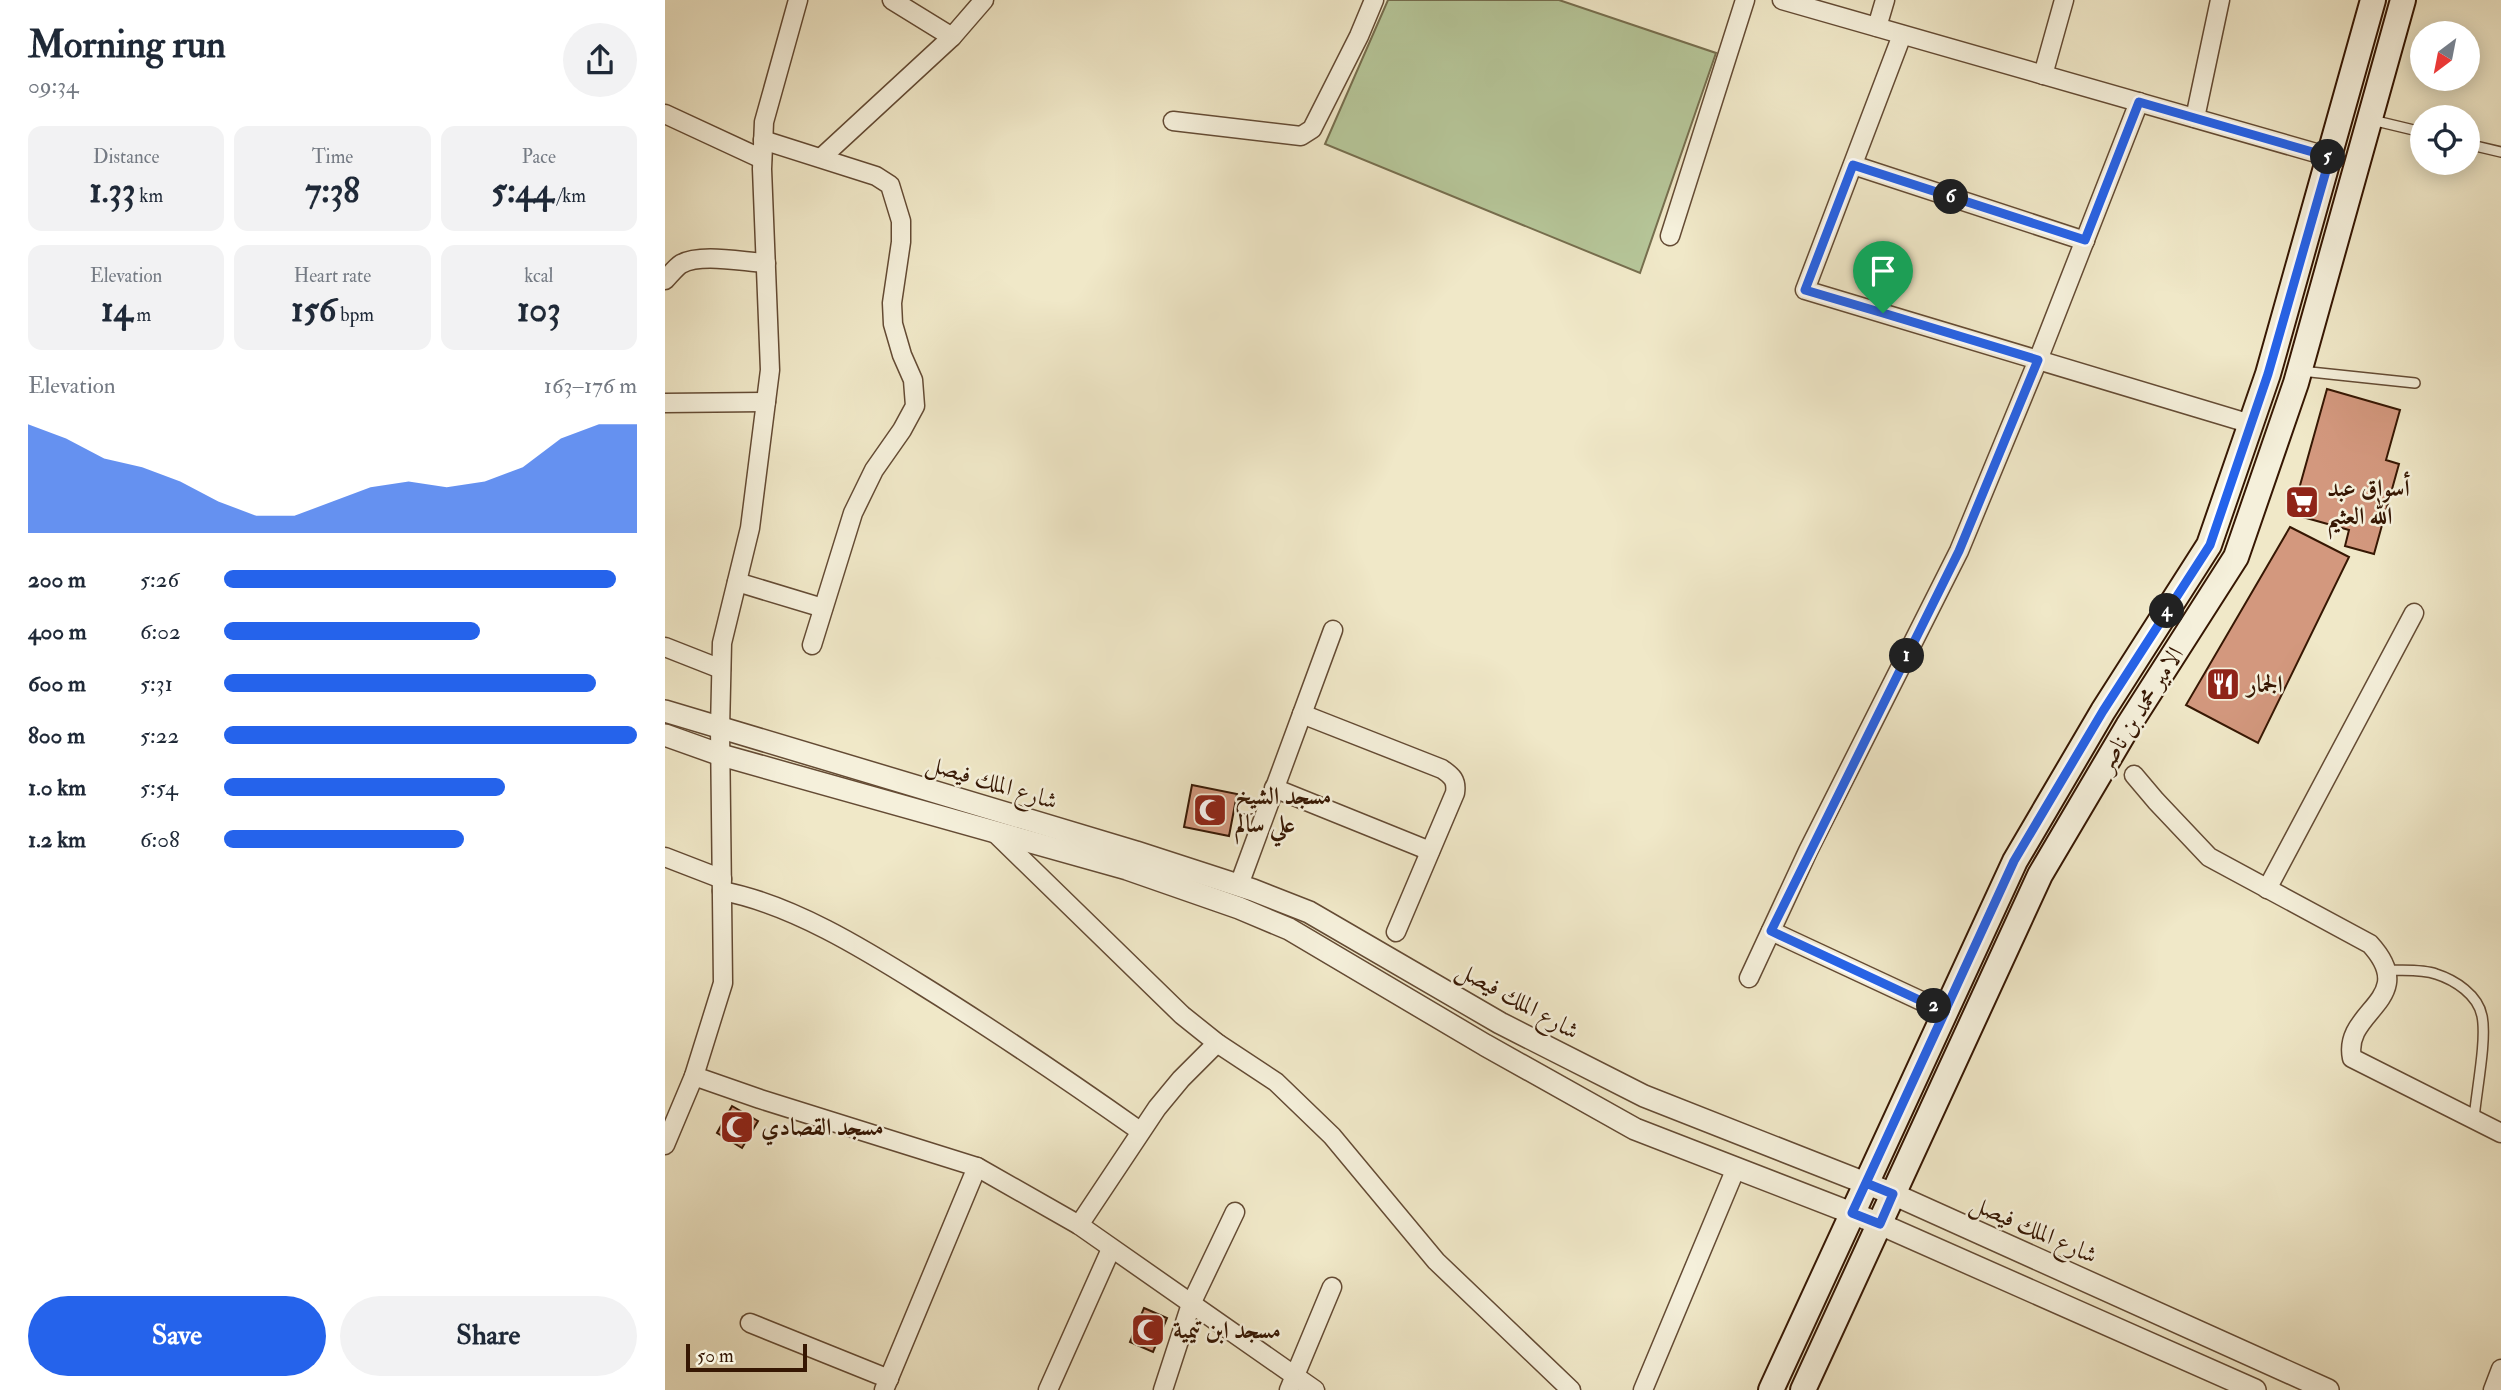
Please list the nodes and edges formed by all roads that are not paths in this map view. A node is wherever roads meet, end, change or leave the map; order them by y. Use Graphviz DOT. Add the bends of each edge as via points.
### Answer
graph roads {
  1 [pos="798,0"];
  2 [pos="892,0"];
  3 [pos="985,0"];
  4 [pos="1374,0"];
  5 [pos="1745,0"];
  6 [pos="1783,0"];
  7 [pos="1885,0"];
  8 [pos="2064,0"];
  9 [pos="2220,0"];
  10 [pos="2373,0"];
  11 [pos="2403,0"];
  12 [pos="1877,27"];
  13 [pos="1902,35"];
  14 [pos="952,37"];
  15 [pos="2043,75"];
  16 [pos="2139,102"];
  17 [pos="665,114"];
  18 [pos="2195,118"];
  19 [pos="2370,120"];
  20 [pos="1173,121"];
  21 [pos="2410,129"];
  22 [pos="763,139"];
  23 [pos="2480,147"];
  24 [pos="2501,152"];
  25 [pos="2330,157"];
  26 [pos="821,158"];
  27 [pos="762,159"];
  28 [pos="1853,165"];
  29 [pos="1670,236"];
  30 [pos="2085,240"];
  31 [pos="766,263"];
  32 [pos="665,280"];
  33 [pos="2038,360"];
  34 [pos="2300,370"];
  35 [pos="2415,383"];
  36 [pos="766,402"];
  37 [pos="665,403"];
  38 [pos="2251,424"];
  39 [pos="737,582"];
  40 [pos="823,608"];
  41 [pos="2414,613"];
  42 [pos="1333,630"];
  43 [pos="811,645"];
  44 [pos="665,647"];
  45 [pos="721,669"];
  46 [pos="665,711"];
  47 [pos="1302,714"];
  48 [pos="720,729"];
  49 [pos="665,735"];
  50 [pos="721,755"];
  51 [pos="2134,775"];
  52 [pos="1275,788"];
  53 [pos="993,831"];
  54 [pos="1430,851"];
  55 [pos="665,857"];
  56 [pos="722,885"];
  57 [pos="1239,885"];
  58 [pos="2267,889"];
  59 [pos="1771,931"];
  60 [pos="1395,932"];
  61 [pos="2388,970"];
  62 [pos="1749,978"];
  63 [pos="1945,1012"];
  64 [pos="1217,1043"];
  65 [pos="694,1076"];
  66 [pos="672,1107"];
  67 [pos="2474,1119"];
  68 [pos="1140,1131"];
  69 [pos="2501,1132"];
  70 [pos="665,1145"];
  71 [pos="977,1167"];
  72 [pos="1736,1168"];
  73 [pos="1866,1183"];
  74 [pos="1893,1194"];
  75 [pos="1235,1212"];
  76 [pos="1852,1213"];
  77 [pos="1880,1224"];
  78 [pos="1079,1225"];
  79 [pos="1111,1249"];
  80 [pos="1332,1287"];
  81 [pos="1191,1304"];
  82 [pos="750,1322"];
  83 [pos="2501,1369"];
  84 [pos="1291,1383"];
  85 [pos="887,1384"];
  86 [pos="1048,1390"];
  87 [pos="1163,1390"];
  88 [pos="1315,1390"];
  89 [pos="1571,1390"];
  90 [pos="1643,1390"];
  91 [pos="1771,1390"];
  92 [pos="1803,1390"];
  93 [pos="2255,1390"];
  94 [pos="2327,1390"];
  95 [pos="2493,1390"];
  1 -- 22 [label="street"];
  2 -- 14 [label="street"];
  3 -- 14 [label="street"];
  4 -- 20 [label="street" via="1307,133 1301,136"];
  5 -- 29 [label="street"];
  6 -- 12 [label="street"];
  7 -- 12 [label="street"];
  8 -- 15 [label="street"];
  9 -- 18 [label="street"];
  10 -- 25 [label="main road, الامير محمد بن ناصر"];
  11 -- 19 [label="main road, الامير محمد بن ناصر"];
  12 -- 13 [label="street"];
  13 -- 15 [label="street"];
  13 -- 28 [label="street"];
  14 -- 26 [label="street"];
  15 -- 16 [label="street"];
  16 -- 18 [label="street"];
  16 -- 30 [label="street"];
  17 -- 27 [label="street"];
  18 -- 25 [label="street"];
  19 -- 21 [label="lane"];
  19 -- 34 [label="main road, الامير محمد بن ناصر"];
  22 -- 26 [label="street"];
  22 -- 27 [label="street"];
  23 -- 24 [label="lane"];
  25 -- 38 [label="main road, الامير محمد بن ناصر"];
  26 -- 40 [label="street" via="876,176 890,185 897,200 901,242 893,324 913,380 915,406 853,513"];
  27 -- 31 [label="street"];
  28 -- 30 [label="street"];
  28 -- 33 [label="street" via="1805,290"];
  30 -- 33 [label="street"];
  31 -- 32 [label="street" via="694,260 680,265"];
  31 -- 36 [label="street" via="770,370"];
  33 -- 38 [label="street"];
  33 -- 59 [label="street" via="1959,551"];
  34 -- 35 [label="lane"];
  34 -- 74 [label="main road, الامير محمد بن ناصر" via="2236,557 2040,875"];
  36 -- 37 [label="street"];
  36 -- 39 [label="street" via="750,528"];
  38 -- 63 [label="main road, الامير محمد بن ناصر" via="2210,545 2014,861"];
  39 -- 40 [label="street"];
  39 -- 45 [label="street" via="722,643"];
  40 -- 43 [label="street"];
  41 -- 58 [label="street"];
  42 -- 47 [label="street"];
  44 -- 45 [label="street"];
  45 -- 48 [label="street"];
  46 -- 48 [label="street, شارع الملك فيصل"];
  47 -- 52 [label="street"];
  47 -- 54 [label="street" via="1452,776 1457,784 1455,793"];
  48 -- 50 [label="street"];
  48 -- 57 [label="street, شارع الملك فيصل"];
  49 -- 50 [label="street, شارع الملك فيصل"];
  50 -- 53 [label="street, شارع الملك فيصل"];
  50 -- 56 [label="street"];
  51 -- 58 [label="street" via="2210,857"];
  52 -- 54 [label="street"];
  52 -- 57 [label="street"];
  53 -- 64 [label="street" via="1182,1015"];
  53 -- 72 [label="street, شارع الملك فيصل" via="1128,869 1289,929 1636,1129"];
  54 -- 60 [label="street"];
  55 -- 56 [label="street"];
  56 -- 65 [label="street" via="723,983"];
  56 -- 68 [label="street" via="833,933 1003,1036"];
  57 -- 73 [label="street, شارع الملك فيصل" via="1309,912 1500,1023 1644,1097"];
  58 -- 61 [label="street" via="2369,944"];
  59 -- 62 [label="street"];
  59 -- 63 [label="street"];
  61 -- 67 [label="lane" via="2434,973 2473,996 2482,1014 2483,1031"];
  61 -- 67 [label="street" via="2387,985 2349,1046 2352,1058"];
  63 -- 73 [label="main road, الامير محمد بن ناصر"];
  64 -- 68 [label="street"];
  64 -- 89 [label="street" via="1276,1082 1332,1136 1436,1261"];
  65 -- 66 [label="street"];
  65 -- 71 [label="street"];
  66 -- 70 [label="street"];
  67 -- 69 [label="street"];
  68 -- 78 [label="street"];
  71 -- 78 [label="street"];
  71 -- 85 [label="street"];
  72 -- 76 [label="street, شارع الملك فيصل"];
  72 -- 90 [label="street"];
  73 -- 74 [label="street, شارع الملك فيصل"];
  73 -- 76 [label="main road, الامير محمد بن ناصر"];
  74 -- 77 [label="main road, الامير محمد بن ناصر"];
  74 -- 94 [label="street, شارع الملك فيصل"];
  75 -- 81 [label="street"];
  76 -- 77 [label="street, شارع الملك فيصل"];
  76 -- 91 [label="main road, الامير محمد بن ناصر"];
  77 -- 92 [label="main road, الامير محمد بن ناصر"];
  77 -- 93 [label="street, شارع الملك فيصل"];
  78 -- 79 [label="street"];
  79 -- 81 [label="street"];
  79 -- 86 [label="street"];
  80 -- 84 [label="street"];
  81 -- 84 [label="street"];
  81 -- 87 [label="street"];
  82 -- 85 [label="street"];
  83 -- 95 [label="street"];
  84 -- 88 [label="street"];
}
